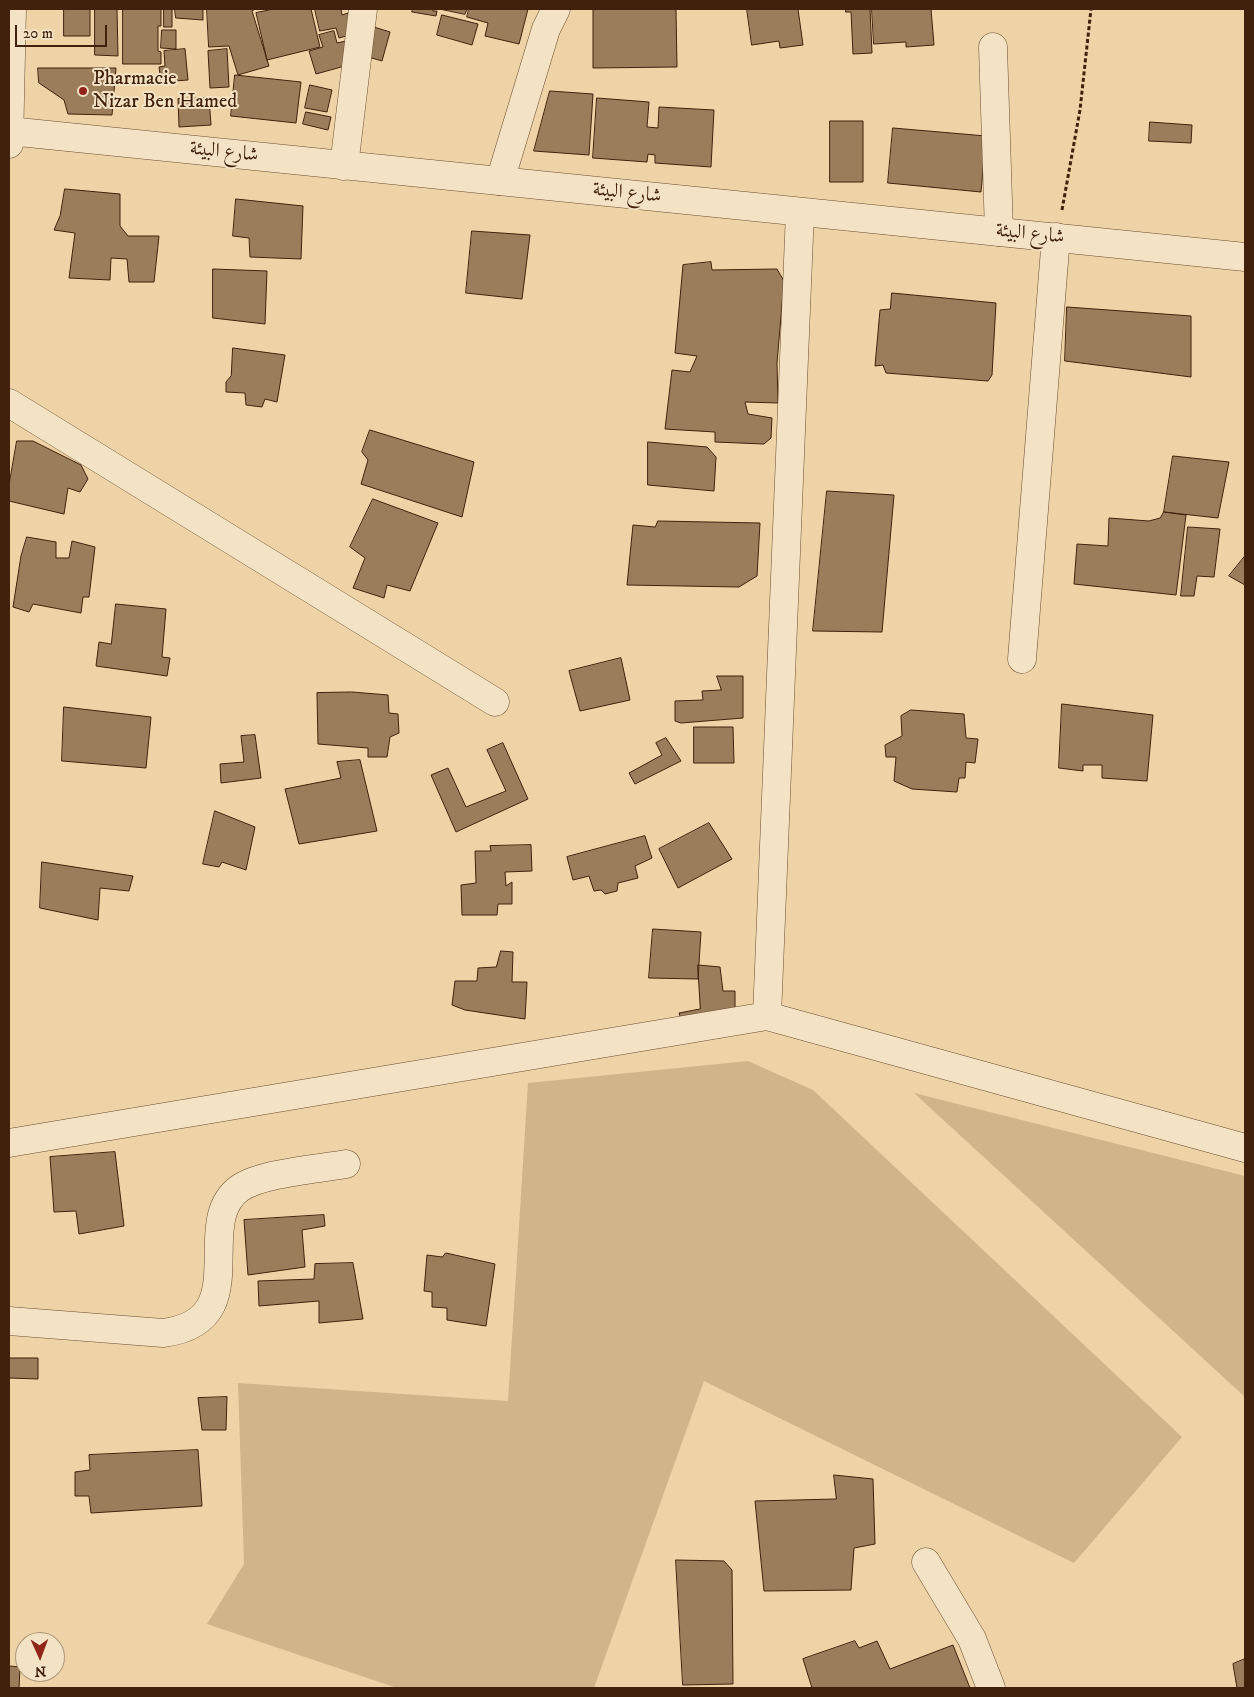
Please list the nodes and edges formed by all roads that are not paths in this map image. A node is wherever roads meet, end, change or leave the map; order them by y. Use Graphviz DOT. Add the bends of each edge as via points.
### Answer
graph roads {
  1 [pos="12,9"];
  2 [pos="363,9"];
  3 [pos="556,9"];
  4 [pos="993,47"];
  5 [pos="9,136"];
  6 [pos="344,166"];
  7 [pos="500,181"];
  8 [pos="800,212"];
  9 [pos="999,232"];
  10 [pos="1056,238"];
  11 [pos="1245,257"];
  12 [pos="9,403"];
  13 [pos="1022,659"];
  14 [pos="495,702"];
  15 [pos="767,1016"];
  16 [pos="9,1143"];
  17 [pos="1245,1148"];
  18 [pos="346,1164"];
  19 [pos="9,1321"];
  20 [pos="926,1562"];
  21 [pos="991,1688"];
  1 -- 5 [label="street"];
  2 -- 6 [label="street"];
  3 -- 7 [label="street" via="546,30"];
  4 -- 9 [label="street"];
  5 -- 6 [label="street, شارع البيئة"];
  6 -- 7 [label="street, شارع البيئة"];
  7 -- 8 [label="street, شارع البيئة"];
  8 -- 9 [label="street, شارع البيئة"];
  8 -- 15 [label="street"];
  9 -- 10 [label="street, شارع البيئة"];
  10 -- 11 [label="street, شارع البيئة"];
  10 -- 13 [label="street"];
  12 -- 14 [label="street"];
  15 -- 16 [label="street"];
  15 -- 17 [label="street"];
  18 -- 19 [label="street" via="259,1180 240,1188 228,1200 221,1216 219,1279 211,1306 196,1322 180,1331 163,1333"];
  20 -- 21 [label="street" via="972,1639"];
}
